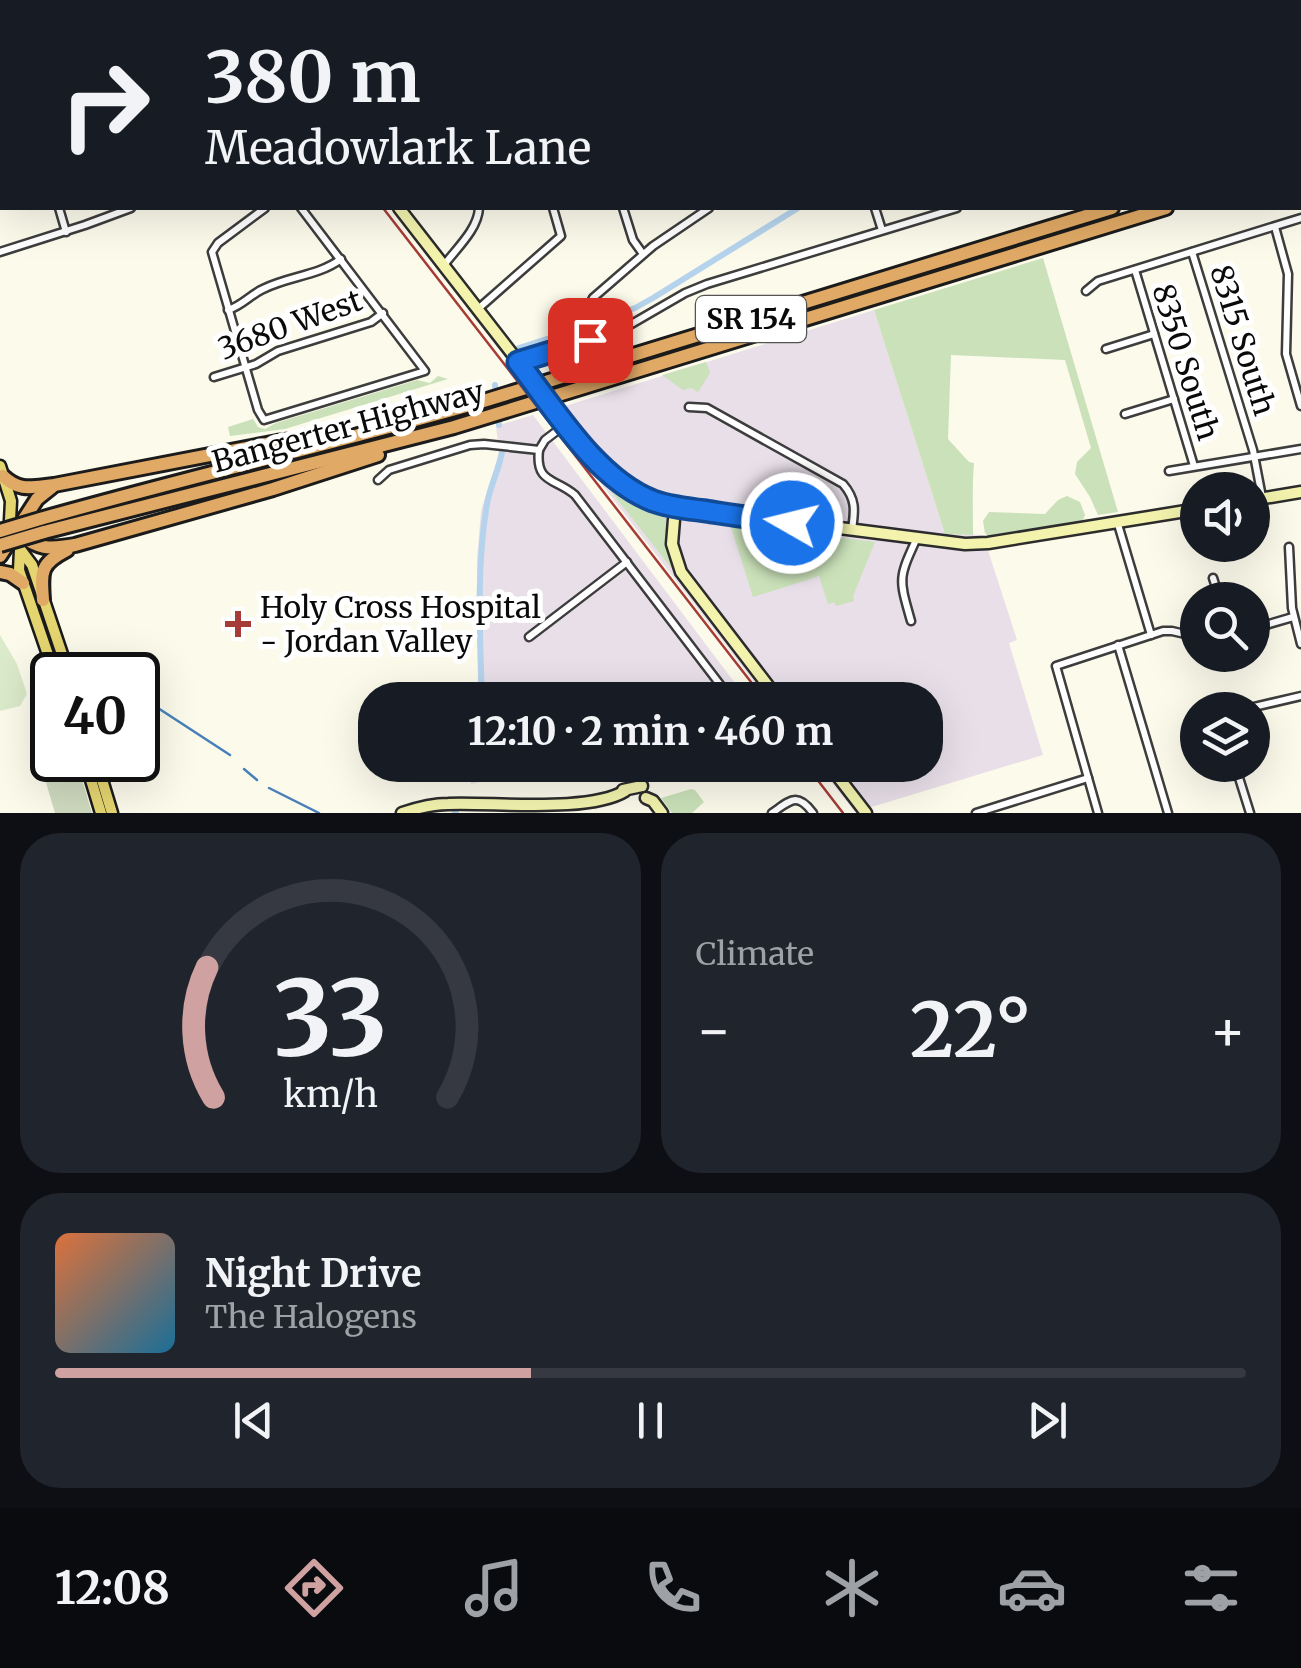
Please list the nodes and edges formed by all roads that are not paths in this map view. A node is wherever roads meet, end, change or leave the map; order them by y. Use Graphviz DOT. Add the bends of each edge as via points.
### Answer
graph roads {
  1 [pos="59,210"];
  2 [pos="126,210"];
  3 [pos="263,210"];
  4 [pos="303,210"];
  5 [pos="401,210"];
  6 [pos="479,210"];
  7 [pos="554,210"];
  8 [pos="624,210"];
  9 [pos="706,210"];
  10 [pos="876,210"];
  11 [pos="950,210"];
  12 [pos="1106,210"];
  13 [pos="1159,210"];
  14 [pos="1301,218"];
  15 [pos="1274,226"];
  16 [pos="882,230"];
  17 [pos="66,232"];
  18 [pos="0,252"];
  19 [pos="1192,252"];
  20 [pos="642,254"];
  21 [pos="341,259"];
  22 [pos="444,264"];
  23 [pos="1135,270"];
  24 [pos="1086,290"];
  25 [pos="478,309"];
  26 [pos="228,310"];
  27 [pos="382,313"];
  28 [pos="1154,334"];
  29 [pos="590,340"];
  30 [pos="1106,349"];
  31 [pos="518,362"];
  32 [pos="245,367"];
  33 [pos="214,376"];
  34 [pos="1174,399"];
  35 [pos="688,406"];
  36 [pos="1301,406"];
  37 [pos="1125,414"];
  38 [pos="566,424"];
  39 [pos="390,428"];
  40 [pos="439,430"];
  41 [pos="538,450"];
  42 [pos="1301,450"];
  43 [pos="1255,456"];
  44 [pos="1194,466"];
  45 [pos="1169,470"];
  46 [pos="2,471"];
  47 [pos="1256,472"];
  48 [pos="378,480"];
  49 [pos="54,485"];
  50 [pos="1301,492"];
  51 [pos="1270,497"];
  52 [pos="674,507"];
  53 [pos="0,508"];
  54 [pos="1180,512"];
  55 [pos="1117,521"];
  56 [pos="42,526"];
  57 [pos="6,527"];
  58 [pos="852,531"];
  59 [pos="916,540"];
  60 [pos="0,544"];
  61 [pos="76,545"];
  62 [pos="1289,547"];
  63 [pos="20,550"];
  64 [pos="0,556"];
  65 [pos="627,562"];
  66 [pos="0,572"];
  67 [pos="1213,578"];
  68 [pos="1214,582"];
  69 [pos="23,584"];
  70 [pos="43,600"];
  71 [pos="1293,617"];
  72 [pos="911,621"];
  73 [pos="1270,624"];
  74 [pos="1180,633"];
  75 [pos="1151,635"];
  76 [pos="529,637"];
  77 [pos="1301,644"];
  78 [pos="1118,645"];
  79 [pos="47,652"];
  80 [pos="61,652"];
  81 [pos="718,682"];
  82 [pos="764,682"];
  83 [pos="1301,696"];
  84 [pos="1270,703"];
  85 [pos="1088,778"];
  86 [pos="91,782"];
  87 [pos="103,782"];
  88 [pos="641,782"];
  89 [pos="842,782"];
  90 [pos="1240,782"];
  91 [pos="644,792"];
  92 [pos="576,809"];
  93 [pos="102,813"];
  94 [pos="112,813"];
  95 [pos="402,813"];
  96 [pos="654,813"];
  97 [pos="662,813"];
  98 [pos="772,813"];
  99 [pos="813,813"];
  100 [pos="866,813"];
  101 [pos="976,813"];
  102 [pos="1098,813"];
  103 [pos="1168,813"];
  104 [pos="1250,813"];
  1 -- 17 [label="street"];
  2 -- 17 [label="street"];
  3 -- 26 [label="street" via="214,249"];
  4 -- 21 [label="street"];
  5 -- 22 [label="street"];
  6 -- 22 [label="street"];
  7 -- 25 [label="street" via="561,236"];
  8 -- 20 [label="street"];
  9 -- 20 [label="street"];
  10 -- 16 [label="street"];
  11 -- 16 [label="street"];
  12 -- 39 [label="highway, Bangerter Highway / SR 154"];
  13 -- 40 [label="highway, Bangerter Highway / SR 154"];
  14 -- 15 [label="street"];
  15 -- 19 [label="street"];
  15 -- 36 [label="street" via="1288,274 1286,354"];
  16 -- 29 [label="street" via="693,290"];
  17 -- 18 [label="street"];
  19 -- 23 [label="street"];
  19 -- 43 [label="street, 8315 South"];
  20 -- 29 [label="street" via="590,303"];
  21 -- 26 [label="street"];
  21 -- 27 [label="street"];
  22 -- 25 [label="street"];
  23 -- 24 [label="street"];
  23 -- 28 [label="street, 8350 South"];
  25 -- 31 [label="street"];
  26 -- 32 [label="street"];
  27 -- 32 [label="street, 3680 West"];
  27 -- 32 [label="street" via="425,371 264,420"];
  28 -- 30 [label="street"];
  28 -- 34 [label="street, 8350 South"];
  29 -- 31 [label="street"];
  31 -- 38 [label="street, bridge"];
  32 -- 33 [label="street, 3680 West"];
  34 -- 37 [label="street"];
  34 -- 44 [label="street, 8350 South"];
  35 -- 58 [label="street" via="707,408 843,484 854,500"];
  38 -- 41 [label="street"];
  38 -- 52 [label="street" via="612,477"];
  39 -- 49 [label="highway" via="276,442"];
  39 -- 56 [label="highway, Bangerter Highway / SR 154" via="171,482"];
  40 -- 56 [label="highway, Bangerter Highway / SR 154"];
  40 -- 61 [label="highway" via="273,489"];
  41 -- 48 [label="street" via="470,445 389,470"];
  41 -- 65 [label="street" via="543,475 575,495"];
  42 -- 43 [label="street"];
  43 -- 44 [label="street"];
  43 -- 47 [label="street, 8315 South"];
  44 -- 45 [label="street"];
  46 -- 49 [label="highway" via="21,488"];
  46 -- 57 [label="main road" via="11,500"];
  49 -- 57 [label="highway"];
  50 -- 51 [label="street"];
  52 -- 58 [label="street"];
  52 -- 82 [label="street" via="672,544 682,572"];
  53 -- 57 [label="main road"];
  54 -- 55 [label="street"];
  55 -- 59 [label="street" via="988,543"];
  55 -- 75 [label="street"];
  56 -- 57 [label="highway, Bangerter Highway / SR 154, bridge"];
  56 -- 60 [label="highway, Bangerter Highway / SR 154, bridge"];
  57 -- 61 [label="highway" via="46,548"];
  57 -- 63 [label="main road"];
  57 -- 64 [label="highway"];
  58 -- 59 [label="street"];
  59 -- 72 [label="street" via="900,581"];
  61 -- 70 [label="highway" via="45,566"];
  62 -- 71 [label="street"];
  63 -- 69 [label="main road"];
  63 -- 70 [label="main road"];
  65 -- 76 [label="street"];
  65 -- 81 [label="street"];
  66 -- 69 [label="highway"];
  67 -- 68 [label="street"];
  69 -- 79 [label="main road"];
  70 -- 80 [label="main road"];
  71 -- 73 [label="street"];
  71 -- 77 [label="street"];
  74 -- 75 [label="street"];
  75 -- 78 [label="street"];
  78 -- 85 [label="street" via="1056,666"];
  78 -- 103 [label="street"];
  83 -- 84 [label="street"];
  85 -- 101 [label="street"];
  85 -- 102 [label="street"];
  86 -- 93 [label="main road"];
  87 -- 94 [label="main road"];
  88 -- 91 [label="street"];
  89 -- 100 [label="street"];
  90 -- 104 [label="street"];
  91 -- 92 [label="street" via="618,790 581,801"];
  91 -- 96 [label="street"];
  91 -- 97 [label="street"];
  92 -- 95 [label="street" via="449,804"];
  98 -- 99 [label="street" via="798,800"];
}
